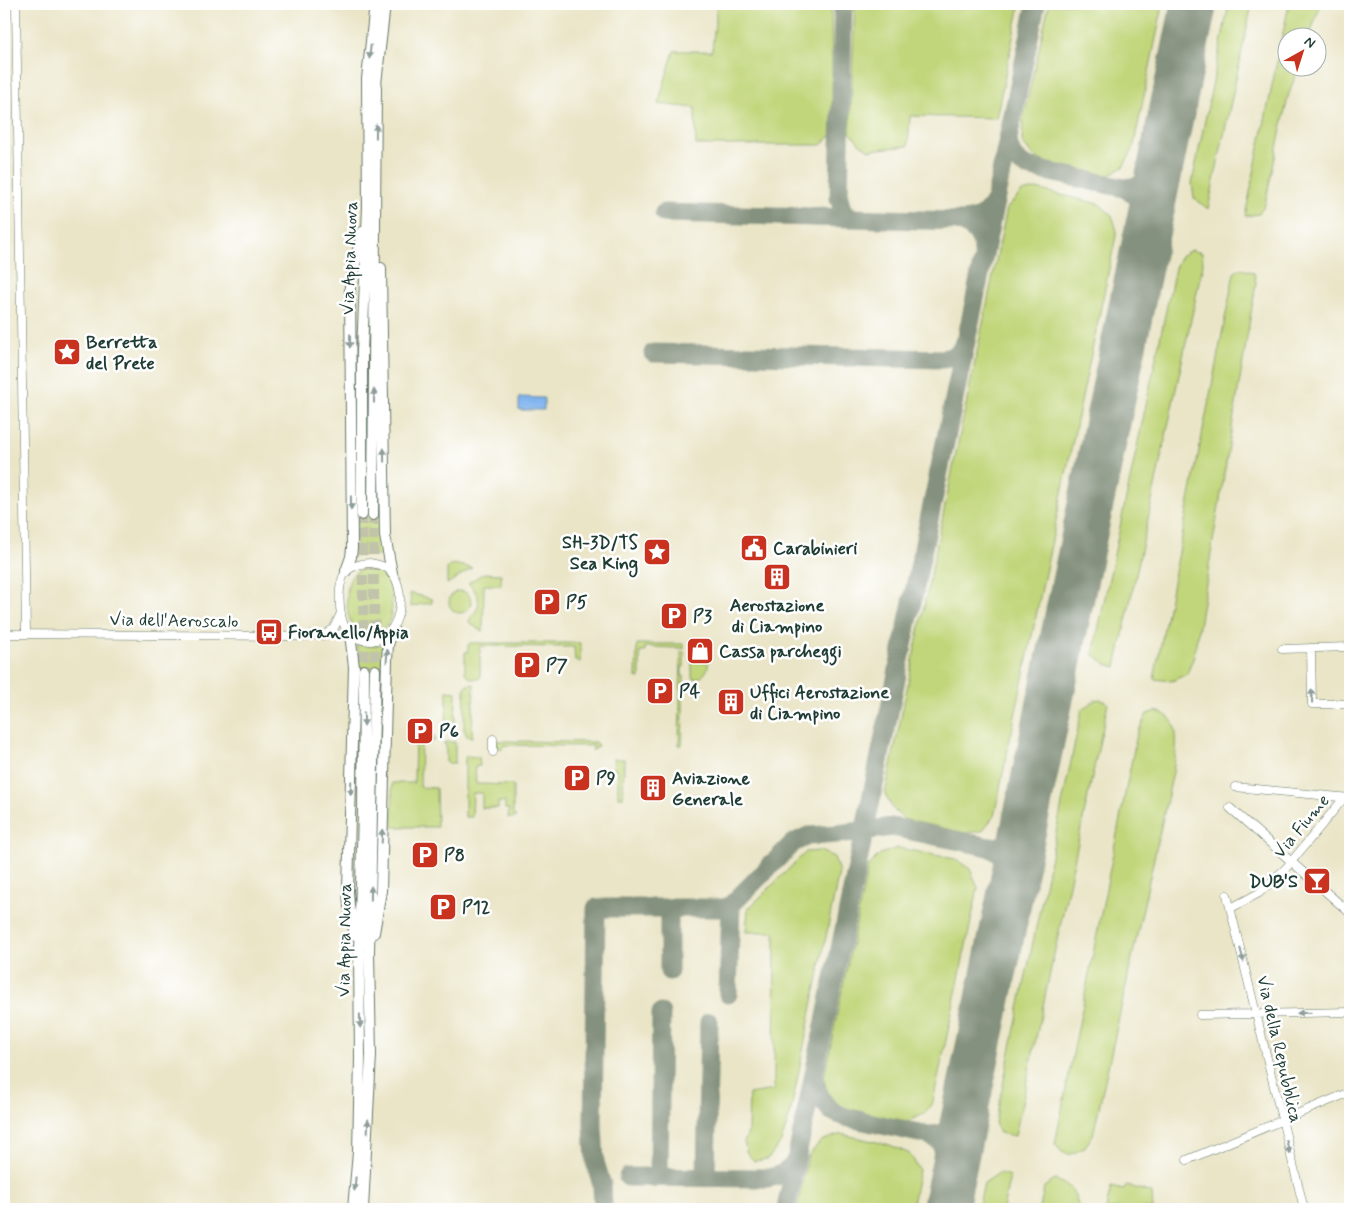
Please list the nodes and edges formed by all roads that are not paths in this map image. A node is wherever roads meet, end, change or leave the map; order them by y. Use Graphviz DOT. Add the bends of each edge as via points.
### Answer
graph roads {
  1 [pos="16,4"];
  2 [pos="375,4"];
  3 [pos="385,4"];
  4 [pos="371,211"];
  5 [pos="362,514"];
  6 [pos="373,515"];
  7 [pos="346,571"];
  8 [pos="392,573"];
  9 [pos="341,613"];
  10 [pos="393,629"];
  11 [pos="26,633"];
  12 [pos="4,634"];
  13 [pos="350,634"];
  14 [pos="322,636"];
  15 [pos="1350,647"];
  16 [pos="1311,648"];
  17 [pos="1282,649"];
  18 [pos="364,670"];
  19 [pos="375,670"];
  20 [pos="1350,704"];
  21 [pos="493,739"];
  22 [pos="492,752"];
  23 [pos="1235,787"];
  24 [pos="1347,798"];
  25 [pos="1230,808"];
  26 [pos="1292,863"];
  27 [pos="1228,895"];
  28 [pos="1231,908"];
  29 [pos="1350,913"];
  30 [pos="364,952"];
  31 [pos="1350,1012"];
  32 [pos="1257,1013"];
  33 [pos="1200,1015"];
  34 [pos="1350,1092"];
  35 [pos="1281,1120"];
  36 [pos="1186,1160"];
  37 [pos="353,1209"];
  38 [pos="363,1209"];
  39 [pos="1304,1209"];
  1 -- 11 [label="street"];
  2 -- 4 [label="main road, Via Appia Nuova, one-way" via="367,79"];
  4 -- 3 [label="main road, Via Appia Nuova, one-way" via="376,84"];
  4 -- 5 [label="main road, Via Appia Nuova" via="362,352"];
  6 -- 4 [label="main road, Via Appia Nuova, one-way"];
  4 -- 7 [label="main road, one-way" via="350,286 352,548"];
  8 -- 4 [label="main road, one-way" via="385,536 381,269"];
  7 -- 8 [label="street" via="359,564 370,563"];
  7 -- 9 [label="street" via="340,585"];
  8 -- 10 [label="street" via="399,591 398,614"];
  9 -- 13 [label="street"];
  9 -- 14 [label="street" via="334,628"];
  10 -- 13 [label="street" via="373,641"];
  30 -- 10 [label="main road, one-way" via="376,924 380,894 387,660"];
  11 -- 12 [label="street, Via dell'Aeroscalo"];
  11 -- 14 [label="street, Via dell'Aeroscalo"];
  13 -- 14 [label="street, Via dell'Aeroscalo"];
  13 -- 30 [label="main road, one-way" via="354,667 348,890 350,914"];
  15 -- 16 [label="street"];
  16 -- 17 [label="street"];
  20 -- 16 [label="street, one-way" via="1312,704"];
  18 -- 30 [label="main road, Via Appia Nuova, one-way"];
  30 -- 19 [label="main road, Via Appia Nuova, one-way"];
  21 -- 22 [label="street"];
  23 -- 24 [label="street"];
  24 -- 26 [label="street, Via Fiume"];
  25 -- 26 [label="street"];
  26 -- 28 [label="street, Via Fiume" via="1259,893"];
  26 -- 29 [label="street"];
  27 -- 28 [label="street, Via della Repubblica"];
  28 -- 32 [label="street, Via della Repubblica, one-way"];
  30 -- 37 [label="main road, Via Appia Nuova, one-way" via="358,1152"];
  38 -- 30 [label="main road, Via Appia Nuova, one-way" via="371,1055"];
  31 -- 32 [label="street, one-way"];
  32 -- 33 [label="street"];
  32 -- 35 [label="street, Via della Repubblica"];
  34 -- 35 [label="street"];
  35 -- 36 [label="street"];
  35 -- 39 [label="street, Via della Repubblica, one-way"];
}
